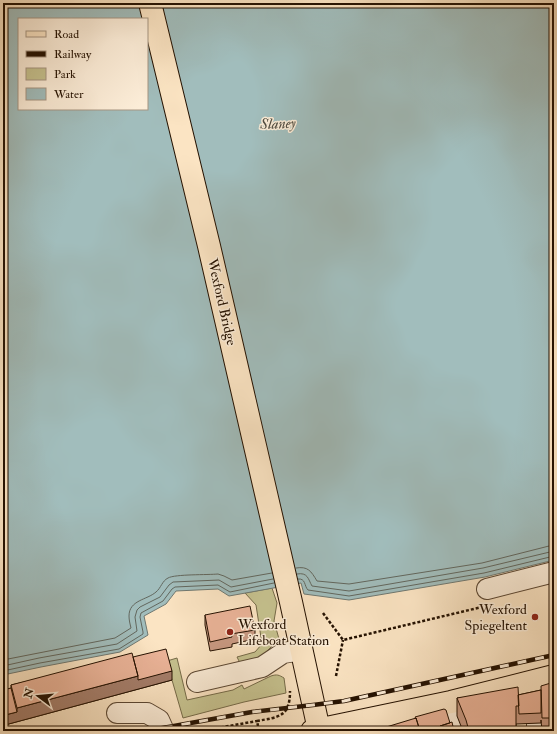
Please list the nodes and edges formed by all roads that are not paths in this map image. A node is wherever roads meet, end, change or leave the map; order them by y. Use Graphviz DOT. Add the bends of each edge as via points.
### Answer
graph roads {
  1 [pos="150,3"];
  2 [pos="554,572"];
  3 [pos="486,597"];
  4 [pos="302,650"];
  5 [pos="197,682"];
  6 [pos="541,686"];
  7 [pos="451,702"];
  8 [pos="117,713"];
  9 [pos="363,726"];
  10 [pos="316,730"];
  11 [pos="164,731"];
  12 [pos="458,731"];
  1 -- 4 [label="main road, Wexford Bridge" via="210,246"];
  2 -- 3 [label="street"];
  4 -- 5 [label="street" via="283,653 262,667"];
  4 -- 10 [label="main road, Wexford Bridge"];
  6 -- 7 [label="main road"];
  7 -- 9 [label="main road"];
  7 -- 12 [label="street"];
  8 -- 11 [label="street" via="147,713 159,720"];
  9 -- 10 [label="main road"];
}
